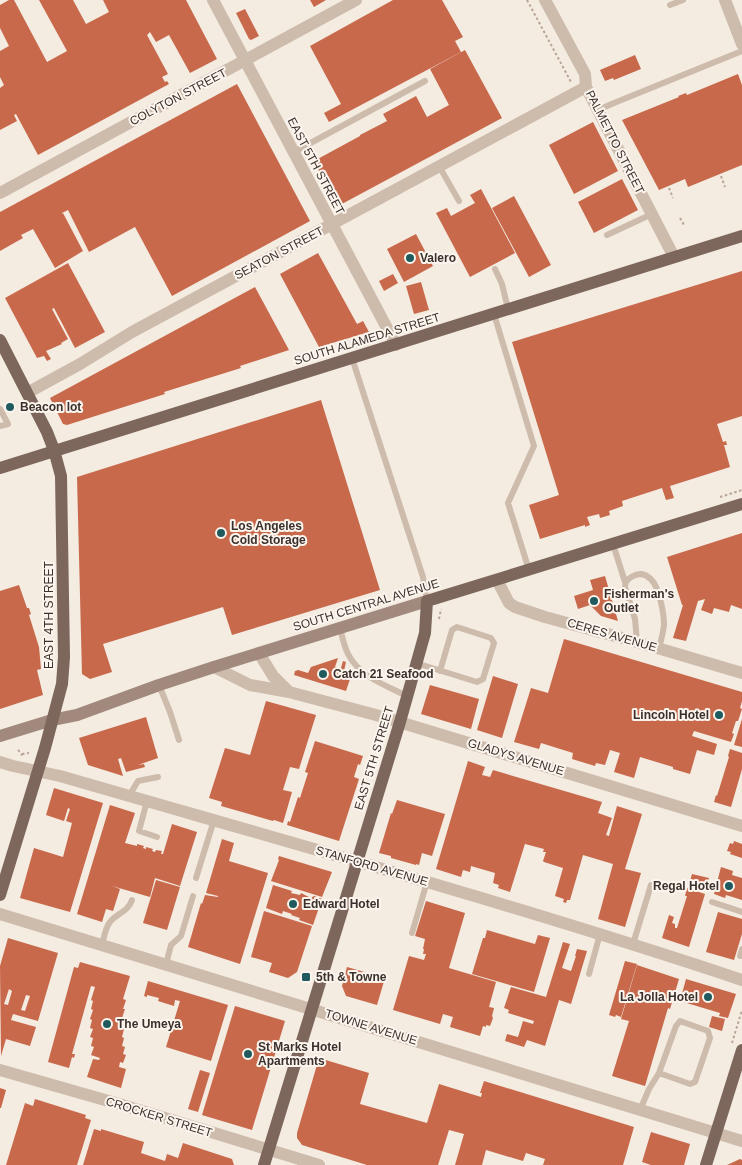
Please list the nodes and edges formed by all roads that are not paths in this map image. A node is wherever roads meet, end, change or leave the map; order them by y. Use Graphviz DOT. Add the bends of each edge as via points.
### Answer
graph roads {
  1 [pos="213,0"];
  2 [pos="356,0"];
  3 [pos="545,0"];
  4 [pos="683,0"];
  5 [pos="725,0"];
  6 [pos="670,6"];
  7 [pos="742,44"];
  8 [pos="742,50"];
  9 [pos="245,60"];
  10 [pos="425,81"];
  11 [pos="586,87"];
  12 [pos="598,110"];
  13 [pos="294,152"];
  14 [pos="439,166"];
  15 [pos="0,193"];
  16 [pos="459,200"];
  17 [pos="652,214"];
  18 [pos="332,224"];
  19 [pos="607,235"];
  20 [pos="742,236"];
  21 [pos="674,257"];
  22 [pos="494,269"];
  23 [pos="508,309"];
  24 [pos="494,314"];
  25 [pos="0,340"];
  26 [pos="396,344"];
  27 [pos="352,358"];
  28 [pos="27,393"];
  29 [pos="0,409"];
  30 [pos="0,426"];
  31 [pos="54,450"];
  32 [pos="0,468"];
  33 [pos="742,504"];
  34 [pos="613,544"];
  35 [pos="529,570"];
  36 [pos="497,580"];
  37 [pos="625,582"];
  38 [pos="427,601"];
  39 [pos="340,628"];
  40 [pos="638,642"];
  41 [pos="659,648"];
  42 [pos="259,653"];
  43 [pos="416,663"];
  44 [pos="214,667"];
  45 [pos="440,671"];
  46 [pos="742,673"];
  47 [pos="159,685"];
  48 [pos="289,692"];
  49 [pos="407,696"];
  50 [pos="52,720"];
  51 [pos="400,722"];
  52 [pos="0,736"];
  53 [pos="179,740"];
  54 [pos="0,762"];
  55 [pos="37,772"];
  56 [pos="158,777"];
  57 [pos="129,796"];
  58 [pos="148,801"];
  59 [pos="214,820"];
  60 [pos="742,826"];
  61 [pos="158,836"];
  62 [pos="357,862"];
  63 [pos="196,878"];
  64 [pos="427,882"];
  65 [pos="651,885"];
  66 [pos="0,894"];
  67 [pos="193,896"];
  68 [pos="132,900"];
  69 [pos="712,902"];
  70 [pos="742,912"];
  71 [pos="0,914"];
  72 [pos="412,933"];
  73 [pos="600,934"];
  74 [pos="634,944"];
  75 [pos="102,945"];
  76 [pos="166,964"];
  77 [pos="589,974"];
  78 [pos="742,980"];
  79 [pos="312,1009"];
  80 [pos="742,1050"];
  81 [pos="0,1070"];
  82 [pos="659,1073"];
  83 [pos="640,1110"];
  84 [pos="716,1134"];
  85 [pos="742,1141"];
  86 [pos="269,1150"];
  87 [pos="264,1165"];
  88 [pos="318,1165"];
  89 [pos="706,1165"];
  1 -- 9 [label="street, EAST 5TH STREET"];
  2 -- 9 [label="street, COLYTON STREET"];
  3 -- 11 [label="street, PALMETTO STREET" via="585,74"];
  4 -- 6 [label="lane"];
  5 -- 7 [label="street"];
  8 -- 12 [label="lane"];
  9 -- 13 [label="street, EAST 5TH STREET"];
  9 -- 15 [label="street, COLYTON STREET"];
  10 -- 13 [label="lane"];
  11 -- 12 [label="street, PALMETTO STREET"];
  11 -- 14 [label="street, SEATON STREET"];
  12 -- 17 [label="street, PALMETTO STREET"];
  13 -- 18 [label="street, EAST 5TH STREET"];
  14 -- 16 [label="lane"];
  14 -- 18 [label="street, SEATON STREET"];
  17 -- 19 [label="lane"];
  17 -- 21 [label="street, PALMETTO STREET"];
  18 -- 26 [label="street, EAST 5TH STREET"];
  18 -- 28 [label="street, SEATON STREET"];
  20 -- 21 [label="main road, SOUTH ALAMEDA STREET"];
  21 -- 23 [label="main road, SOUTH ALAMEDA STREET"];
  22 -- 23 [label="lane" via="502,284"];
  23 -- 24 [label="main road, SOUTH ALAMEDA STREET"];
  24 -- 26 [label="main road, SOUTH ALAMEDA STREET"];
  24 -- 35 [label="lane" via="534,446 508,503"];
  25 -- 28 [label="main road, EAST 4TH STREET"];
  26 -- 27 [label="main road, SOUTH ALAMEDA STREET"];
  27 -- 31 [label="main road, SOUTH ALAMEDA STREET"];
  27 -- 38 [label="lane, EAST 5TH STREET" via="423,577"];
  28 -- 31 [label="main road, EAST 4TH STREET"];
  29 -- 30 [label="lane" via="8,424"];
  31 -- 32 [label="main road, SOUTH ALAMEDA STREET"];
  31 -- 50 [label="main road, EAST 4TH STREET" via="61,476 64,657 62,684"];
  33 -- 34 [label="main road, SOUTH CENTRAL AVENUE"];
  34 -- 35 [label="main road, SOUTH CENTRAL AVENUE"];
  34 -- 37 [label="lane"];
  35 -- 36 [label="main road, SOUTH CENTRAL AVENUE"];
  36 -- 38 [label="main road, SOUTH CENTRAL AVENUE"];
  36 -- 40 [label="street, CERES AVENUE" via="508,603 515,607"];
  37 -- 40 [label="lane"];
  37 -- 41 [label="lane" via="644,574 655,585 664,624"];
  38 -- 39 [label="main road, SOUTH CENTRAL AVENUE"];
  38 -- 43 [label="main road, EAST 5TH STREET" via="425,633"];
  39 -- 42 [label="main road, SOUTH CENTRAL AVENUE"];
  39 -- 49 [label="lane" via="348,654 360,671"];
  40 -- 41 [label="street, CERES AVENUE"];
  41 -- 46 [label="street, CERES AVENUE"];
  42 -- 44 [label="main road, SOUTH CENTRAL AVENUE"];
  42 -- 48 [label="street" via="273,676"];
  43 -- 45 [label="lane"];
  43 -- 49 [label="main road, EAST 5TH STREET"];
  44 -- 47 [label="main road, SOUTH CENTRAL AVENUE"];
  44 -- 48 [label="street, GLADYS AVENUE" via="250,685"];
  45 -- 45 [label="lane" via="477,682 483,679 494,644 491,638 457,627 452,630"];
  47 -- 50 [label="main road, SOUTH CENTRAL AVENUE"];
  47 -- 53 [label="lane"];
  48 -- 51 [label="street, GLADYS AVENUE"];
  49 -- 51 [label="main road, EAST 5TH STREET"];
  50 -- 52 [label="main road, SOUTH CENTRAL AVENUE"];
  50 -- 55 [label="main road, EAST 4TH STREET"];
  51 -- 60 [label="street, GLADYS AVENUE"];
  51 -- 62 [label="main road, EAST 5TH STREET"];
  54 -- 55 [label="street, STANFORD AVENUE"];
  55 -- 57 [label="street, STANFORD AVENUE"];
  55 -- 66 [label="main road, EAST 4TH STREET"];
  56 -- 57 [label="lane" via="138,781"];
  57 -- 58 [label="street, STANFORD AVENUE"];
  58 -- 59 [label="street, STANFORD AVENUE"];
  58 -- 61 [label="lane" via="139,831"];
  59 -- 62 [label="street, STANFORD AVENUE"];
  59 -- 63 [label="lane"];
  62 -- 64 [label="street, STANFORD AVENUE"];
  62 -- 79 [label="main road, EAST 5TH STREET"];
  64 -- 72 [label="lane"];
  64 -- 73 [label="street, STANFORD AVENUE"];
  65 -- 74 [label="lane"];
  67 -- 76 [label="lane" via="181,936 171,945"];
  68 -- 75 [label="lane" via="130,906 110,921"];
  69 -- 70 [label="lane"];
  71 -- 75 [label="street, TOWNE AVENUE"];
  73 -- 74 [label="street, STANFORD AVENUE"];
  73 -- 77 [label="lane"];
  74 -- 78 [label="street, STANFORD AVENUE"];
  75 -- 76 [label="street, TOWNE AVENUE"];
  76 -- 79 [label="street, TOWNE AVENUE"];
  79 -- 83 [label="street, TOWNE AVENUE"];
  79 -- 86 [label="main road, EAST 5TH STREET"];
  80 -- 84 [label="main road"];
  81 -- 86 [label="street, CROCKER STREET"];
  82 -- 82 [label="lane" via="690,1084 695,1082 710,1038 708,1031 680,1021"];
  82 -- 83 [label="lane"];
  83 -- 84 [label="street, TOWNE AVENUE"];
  84 -- 85 [label="street, TOWNE AVENUE"];
  84 -- 89 [label="main road"];
  86 -- 87 [label="main road, EAST 5TH STREET"];
  86 -- 88 [label="street, CROCKER STREET"];
}
